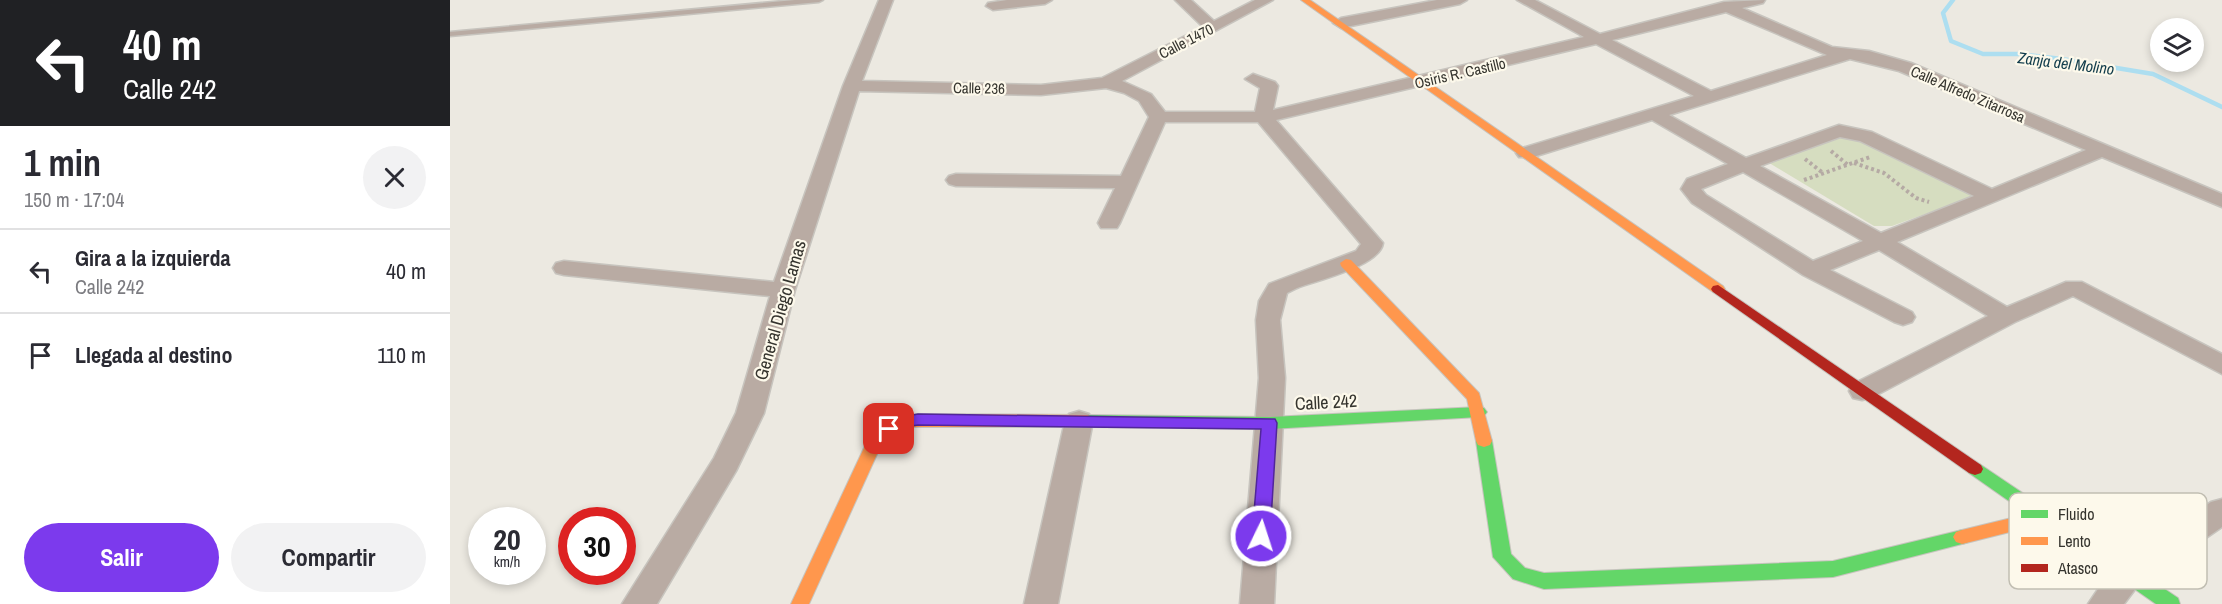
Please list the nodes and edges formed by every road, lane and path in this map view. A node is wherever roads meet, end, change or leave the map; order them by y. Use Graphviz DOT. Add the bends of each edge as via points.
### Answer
graph roads {
  1 [pos="819,0"];
  2 [pos="886,0"];
  3 [pos="1044,0"];
  4 [pos="1182,0"];
  5 [pos="1266,0"];
  6 [pos="1305,0"];
  7 [pos="1460,0"];
  8 [pos="1524,0"];
  9 [pos="1711,0"];
  10 [pos="1758,0"];
  11 [pos="993,6"];
  12 [pos="1728,7"];
  13 [pos="1341,23"];
  14 [pos="1213,28"];
  15 [pos="450,34"];
  16 [pos="1599,40"];
  17 [pos="1845,55"];
  18 [pos="1253,79"];
  19 [pos="1106,83"];
  20 [pos="1420,83"];
  21 [pos="852,86"];
  22 [pos="1710,98"];
  23 [pos="1656,115"];
  24 [pos="1158,117"];
  25 [pos="1263,117"];
  26 [pos="1894,149"];
  27 [pos="2102,151"];
  28 [pos="1526,153"];
  29 [pos="1744,163"];
  30 [pos="1853,163"];
  31 [pos="956,180"];
  32 [pos="1127,182"];
  33 [pos="1785,187"];
  34 [pos="1991,196"];
  35 [pos="2222,201"];
  36 [pos="1955,212"];
  37 [pos="1109,223"];
  38 [pos="1881,242"];
  39 [pos="1346,263"];
  40 [pos="564,268"];
  41 [pos="1811,270"];
  42 [pos="783,290"];
  43 [pos="1903,317"];
  44 [pos="2006,317"];
  45 [pos="2222,365"];
  46 [pos="1862,391"];
  47 [pos="1479,412"];
  48 [pos="1079,421"];
  49 [pos="1269,423"];
  50 [pos="2009,493"];
  51 [pos="2009,526"];
  52 [pos="2116,589"];
  53 [pos="2149,589"];
  54 [pos="639,604"];
  55 [pos="800,604"];
  56 [pos="1041,604"];
  57 [pos="1257,604"];
  58 [pos="2105,604"];
  59 [pos="2171,604"];
  1 -- 15 [label="lane"];
  2 -- 21 [label="street, General Diego Lamas"];
  3 -- 11 [label="street"];
  4 -- 14 [label="street"];
  5 -- 14 [label="street, Calle 1470"];
  6 -- 13 [label="street"];
  7 -- 13 [label="street"];
  8 -- 16 [label="street"];
  9 -- 12 [label="street, Calle Alfredo Zitarrosa"];
  10 -- 12 [label="street, Osiris R. Castillo"];
  12 -- 16 [label="street, Osiris R. Castillo"];
  12 -- 17 [label="street, Calle Alfredo Zitarrosa"];
  13 -- 20 [label="street"];
  14 -- 19 [label="street, Calle 1470"];
  16 -- 20 [label="street, Osiris R. Castillo"];
  16 -- 22 [label="street"];
  17 -- 22 [label="street"];
  17 -- 27 [label="street, Calle Alfredo Zitarrosa" via="1886,60"];
  18 -- 25 [label="street" via="1269,86"];
  19 -- 21 [label="street, Calle 236" via="1041,90"];
  19 -- 24 [label="street" via="1142,96 1152,104"];
  20 -- 25 [label="street, Osiris R. Castillo"];
  20 -- 28 [label="street"];
  21 -- 42 [label="street, General Diego Lamas"];
  22 -- 23 [label="street"];
  23 -- 28 [label="street"];
  23 -- 29 [label="street"];
  24 -- 25 [label="street, Osiris R. Castillo"];
  24 -- 32 [label="street"];
  25 -- 39 [label="street" via="1372,243 1364,256"];
  26 -- 29 [label="street" via="1865,136 1833,132"];
  26 -- 30 [label="path"];
  26 -- 34 [label="street"];
  27 -- 34 [label="street"];
  27 -- 35 [label="street, Calle Alfredo Zitarrosa"];
  28 -- 46 [label="street"];
  29 -- 33 [label="street"];
  29 -- 41 [label="street" via="1694,183 1690,189 1699,199"];
  30 -- 33 [label="path"];
  30 -- 36 [label="path" via="1884,174 1916,198"];
  31 -- 32 [label="street"];
  32 -- 37 [label="street"];
  33 -- 38 [label="street"];
  34 -- 36 [label="street"];
  36 -- 38 [label="street"];
  38 -- 41 [label="street"];
  38 -- 44 [label="street"];
  39 -- 47 [label="street" via="1474,398"];
  39 -- 49 [label="street" via="1283,286 1271,301"];
  40 -- 42 [label="street"];
  41 -- 43 [label="street"];
  42 -- 54 [label="street, General Diego Lamas" via="750,413 726,463"];
  44 -- 45 [label="street" via="2074,287"];
  44 -- 46 [label="street"];
  46 -- 50 [label="street"];
  47 -- 49 [label="street, Calle 242"];
  47 -- 51 [label="street" via="1502,557 1519,574 1544,580 1833,569"];
  48 -- 49 [label="street, Calle 242"];
  48 -- 55 [label="street, Calle 242" via="918,420 901,422 889,429 877,437"];
  48 -- 56 [label="street"];
  49 -- 57 [label="street"];
  52 -- 58 [label="street"];
  53 -- 59 [label="street"];
}
